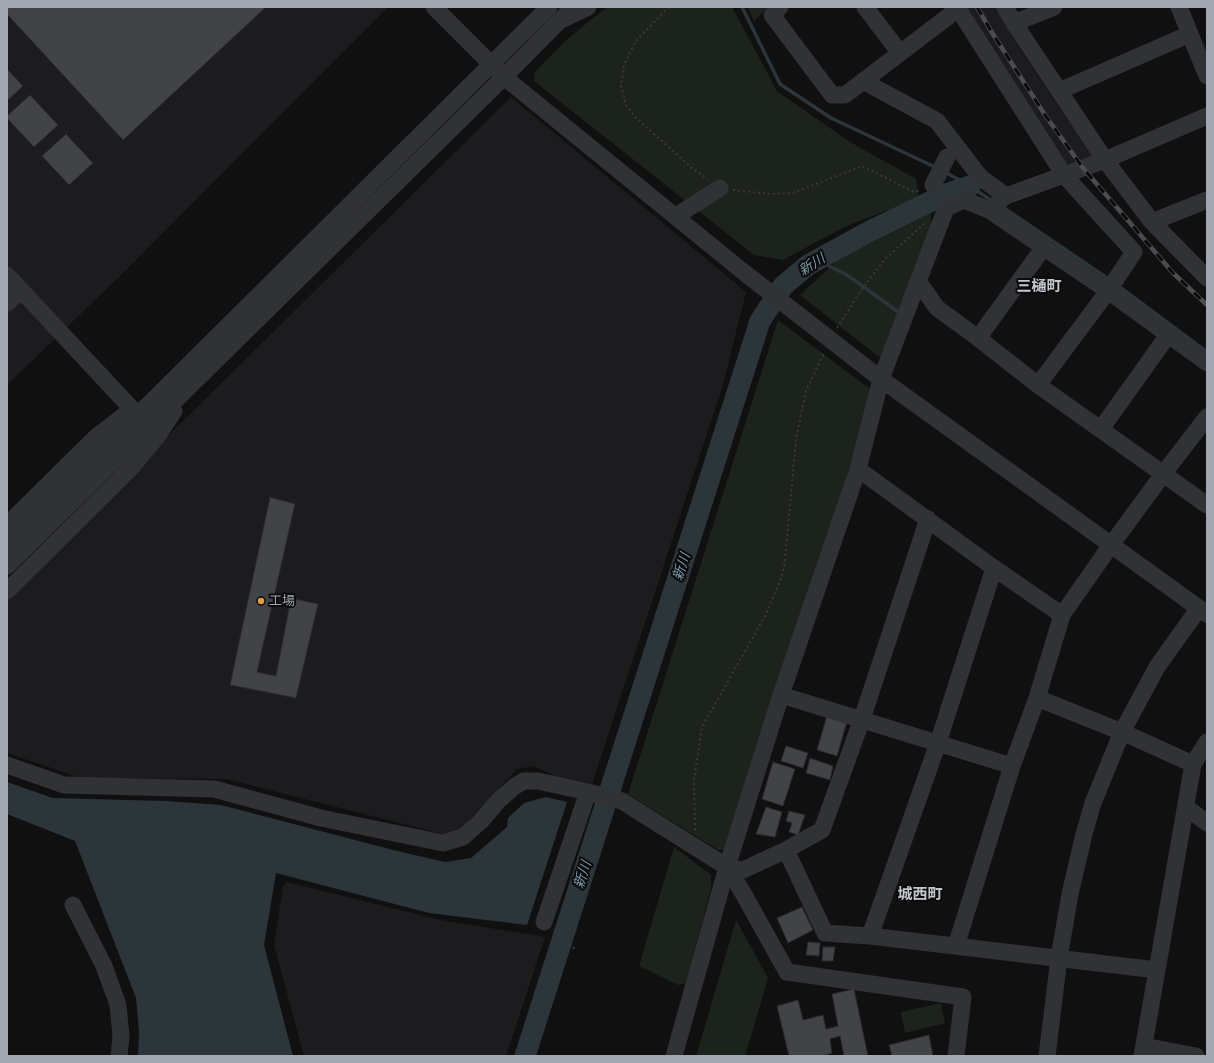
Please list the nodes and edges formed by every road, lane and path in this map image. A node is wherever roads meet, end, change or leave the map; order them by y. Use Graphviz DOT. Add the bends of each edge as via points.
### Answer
graph roads {
  1 [pos="434,7"];
  2 [pos="549,7"];
  3 [pos="573,7"];
  4 [pos="588,7"];
  5 [pos="669,7"];
  6 [pos="780,7"];
  7 [pos="865,7"];
  8 [pos="1005,7"];
  9 [pos="1054,7"];
  10 [pos="1179,7"];
  11 [pos="958,8"];
  12 [pos="557,22"];
  13 [pos="1014,23"];
  14 [pos="1190,34"];
  15 [pos="900,53"];
  16 [pos="491,64"];
  17 [pos="1207,76"];
  18 [pos="504,77"];
  19 [pos="863,81"];
  20 [pos="1059,91"];
  21 [pos="1207,116"];
  22 [pos="947,157"];
  23 [pos="1105,160"];
  24 [pos="1064,175"];
  25 [pos="933,185"];
  26 [pos="720,188"];
  27 [pos="1207,200"];
  28 [pos="997,203"];
  29 [pos="676,216"];
  30 [pos="942,219"];
  31 [pos="1152,222"];
  32 [pos="1044,246"];
  33 [pos="7,275"];
  34 [pos="1207,278"];
  35 [pos="918,281"];
  36 [pos="1112,285"];
  37 [pos="21,290"];
  38 [pos="7,304"];
  39 [pos="936,308"];
  40 [pos="906,312"];
  41 [pos="1168,335"];
  42 [pos="978,338"];
  43 [pos="830,339"];
  44 [pos="1207,363"];
  45 [pos="881,379"];
  46 [pos="193,383"];
  47 [pos="1038,385"];
  48 [pos="152,401"];
  49 [pos="132,409"];
  50 [pos="1207,417"];
  51 [pos="1101,429"];
  52 [pos="858,469"];
  53 [pos="1164,473"];
  54 [pos="1207,505"];
  55 [pos="928,519"];
  56 [pos="7,525"];
  57 [pos="7,545"];
  58 [pos="1111,545"];
  59 [pos="7,566"];
  60 [pos="994,568"];
  61 [pos="7,591"];
  62 [pos="1203,611"];
  63 [pos="1062,615"];
  64 [pos="781,694"];
  65 [pos="1037,698"];
  66 [pos="862,719"];
  67 [pos="1122,732"];
  68 [pos="1207,742"];
  69 [pos="938,743"];
  70 [pos="1193,764"];
  71 [pos="7,765"];
  72 [pos="1012,766"];
  73 [pos="588,792"];
  74 [pos="1186,807"];
  75 [pos="1207,823"];
  76 [pos="696,847"];
  77 [pos="786,850"];
  78 [pos="727,867"];
  79 [pos="73,905"];
  80 [pos="544,922"];
  81 [pos="870,936"];
  82 [pos="956,946"];
  83 [pos="576,950"];
  84 [pos="1059,958"];
  85 [pos="1157,970"];
  86 [pos="1143,1051"];
  87 [pos="118,1056"];
  88 [pos="674,1056"];
  89 [pos="956,1056"];
  90 [pos="1047,1056"];
  91 [pos="1196,1056"];
  1 -- 16 [label="street"];
  2 -- 16 [label="street"];
  3 -- 12 [label="street"];
  4 -- 12 [label="street"];
  5 -- 26 [label="path" via="634,42 624,65 621,86 626,105 635,117 693,169"];
  6 -- 19 [label="street" via="772,15 832,95 845,95"];
  7 -- 15 [label="street"];
  8 -- 13 [label="street"];
  9 -- 13 [label="street"];
  10 -- 14 [label="street"];
  11 -- 15 [label="street"];
  11 -- 24 [label="street"];
  12 -- 18 [label="street"];
  13 -- 20 [label="street"];
  14 -- 17 [label="street"];
  14 -- 20 [label="street"];
  15 -- 19 [label="street"];
  16 -- 18 [label="street"];
  16 -- 48 [label="street"];
  18 -- 29 [label="street"];
  18 -- 46 [label="street"];
  19 -- 28 [label="street" via="936,121 981,178"];
  20 -- 23 [label="street"];
  21 -- 23 [label="street"];
  22 -- 25 [label="street"];
  23 -- 24 [label="street"];
  23 -- 31 [label="street"];
  24 -- 28 [label="street"];
  24 -- 36 [label="street" via="1134,252"];
  25 -- 26 [label="path" via="914,192 862,166 793,194"];
  26 -- 29 [label="street"];
  27 -- 31 [label="street"];
  28 -- 30 [label="street" via="964,200 946,208"];
  28 -- 32 [label="street"];
  29 -- 43 [label="street"];
  30 -- 35 [label="street"];
  30 -- 43 [label="path" via="924,224 885,259"];
  31 -- 34 [label="street"];
  32 -- 36 [label="street"];
  32 -- 42 [label="street"];
  33 -- 37 [label="street"];
  35 -- 39 [label="street"];
  35 -- 40 [label="street"];
  36 -- 41 [label="street"];
  36 -- 47 [label="street"];
  37 -- 38 [label="street"];
  37 -- 49 [label="street"];
  39 -- 40 [label="street"];
  39 -- 42 [label="street"];
  40 -- 45 [label="street"];
  41 -- 44 [label="street"];
  41 -- 51 [label="street"];
  42 -- 47 [label="street"];
  43 -- 45 [label="street"];
  43 -- 76 [label="path" via="806,390 796,439 782,576 766,614 702,727 694,780"];
  45 -- 52 [label="street"];
  45 -- 58 [label="street"];
  46 -- 59 [label="street"];
  46 -- 61 [label="street" via="159,434 131,468"];
  47 -- 51 [label="street"];
  48 -- 49 [label="street"];
  48 -- 57 [label="street"];
  49 -- 56 [label="street" via="96,438"];
  50 -- 53 [label="street"];
  51 -- 53 [label="street"];
  52 -- 55 [label="street"];
  52 -- 64 [label="street"];
  53 -- 54 [label="street"];
  53 -- 58 [label="street"];
  55 -- 60 [label="street"];
  55 -- 66 [label="street"];
  58 -- 62 [label="street"];
  58 -- 63 [label="street"];
  60 -- 63 [label="street"];
  60 -- 69 [label="street"];
  62 -- 67 [label="street" via="1157,667"];
  63 -- 65 [label="street"];
  64 -- 66 [label="street"];
  64 -- 78 [label="street"];
  65 -- 67 [label="street"];
  65 -- 72 [label="street"];
  66 -- 69 [label="street"];
  66 -- 77 [label="street" via="822,830"];
  67 -- 70 [label="street"];
  67 -- 84 [label="street" via="1093,803 1084,834"];
  68 -- 70 [label="street"];
  69 -- 72 [label="street"];
  69 -- 81 [label="street"];
  70 -- 74 [label="street"];
  71 -- 73 [label="street" via="64,785 214,789 321,818 443,843 463,837 498,801 524,781 538,781"];
  72 -- 82 [label="street"];
  73 -- 76 [label="street" via="622,802"];
  73 -- 80 [label="street"];
  74 -- 75 [label="street"];
  74 -- 85 [label="street"];
  76 -- 78 [label="street"];
  77 -- 78 [label="street" via="743,870"];
  77 -- 81 [label="street" via="825,933"];
  78 -- 88 [label="street"];
  78 -- 89 [label="street" via="787,972 963,997"];
  79 -- 87 [label="street" via="104,966 118,1004 121,1036"];
  80 -- 83 [label="path"];
  81 -- 82 [label="street"];
  82 -- 84 [label="street"];
  84 -- 85 [label="street"];
  84 -- 90 [label="street"];
  85 -- 86 [label="street"];
  86 -- 91 [label="street"];
}
